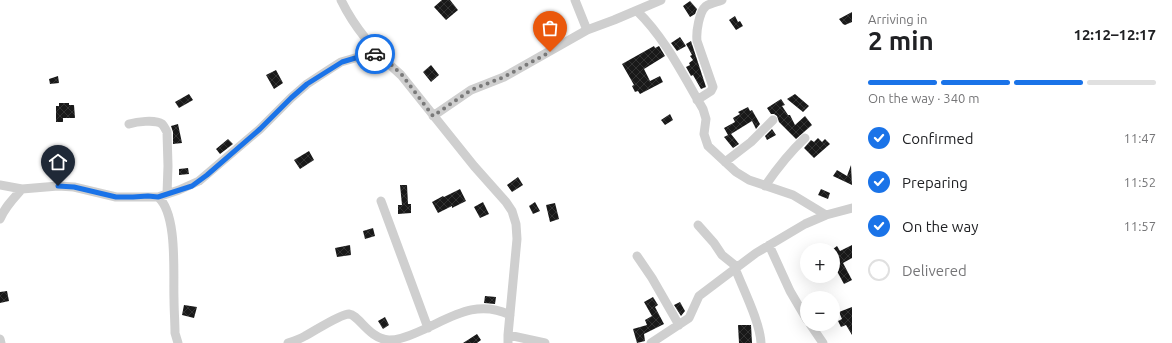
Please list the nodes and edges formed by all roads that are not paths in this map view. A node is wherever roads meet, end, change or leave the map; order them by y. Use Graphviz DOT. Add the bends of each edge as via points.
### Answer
graph roads {
  1 [pos="352,0"];
  2 [pos="575,0"];
  3 [pos="660,0"];
  4 [pos="722,0"];
  5 [pos="343,4"];
  6 [pos="637,11"];
  7 [pos="587,30"];
  8 [pos="379,53"];
  9 [pos="697,100"];
  10 [pos="433,116"];
  11 [pos="773,120"];
  12 [pos="129,124"];
  13 [pos="805,138"];
  14 [pos="724,162"];
  15 [pos="0,185"];
  16 [pos="765,186"];
  17 [pos="22,189"];
  18 [pos="163,195"];
  19 [pos="381,201"];
  20 [pos="852,208"];
  21 [pos="826,215"];
  22 [pos="0,219"];
  23 [pos="698,225"];
  24 [pos="769,245"];
  25 [pos="637,256"];
  26 [pos="736,267"];
  27 [pos="800,308"];
  28 [pos="510,315"];
  29 [pos="679,325"];
  30 [pos="428,328"];
  31 [pos="815,331"];
  32 [pos="0,339"];
  33 [pos="508,339"];
  34 [pos="1,343"];
  35 [pos="178,343"];
  36 [pos="288,343"];
  37 [pos="545,343"];
  38 [pos="651,343"];
  39 [pos="762,343"];
  40 [pos="823,343"];
  1 -- 5 [label="street"];
  2 -- 7 [label="street"];
  3 -- 6 [label="street"];
  4 -- 9 [label="street" via="707,6 703,11 696,34 713,87"];
  5 -- 8 [label="street"];
  6 -- 7 [label="street"];
  6 -- 9 [label="street" via="670,52"];
  7 -- 10 [label="street" via="504,77 471,90"];
  8 -- 10 [label="street" via="402,75"];
  8 -- 18 [label="street" via="342,62 307,84 260,129 199,181 192,186"];
  9 -- 14 [label="street" via="705,114 704,134 708,146"];
  10 -- 28 [label="street" via="512,211 517,239"];
  11 -- 14 [label="street" via="751,142"];
  12 -- 18 [label="street" via="157,122 162,124 167,132 168,166"];
  13 -- 16 [label="street" via="789,152"];
  14 -- 16 [label="street" via="742,176"];
  15 -- 17 [label="street"];
  16 -- 21 [label="street" via="793,195"];
  17 -- 18 [label="street" via="58,186 116,197"];
  17 -- 22 [label="street" via="10,201"];
  18 -- 35 [label="street" via="173,240"];
  19 -- 30 [label="street"];
  20 -- 21 [label="street"];
  21 -- 24 [label="street"];
  23 -- 26 [label="street" via="722,255"];
  24 -- 26 [label="street"];
  24 -- 27 [label="street"];
  25 -- 29 [label="street"];
  26 -- 29 [label="street" via="699,296 691,316"];
  26 -- 39 [label="street"];
  28 -- 30 [label="street" via="497,309 484,308 457,314"];
  28 -- 33 [label="street"];
  29 -- 38 [label="street"];
  30 -- 36 [label="street" via="403,339 388,340 369,332 349,314"];
  31 -- 40 [label="street"];
  32 -- 34 [label="street"];
  33 -- 37 [label="street"];
}
